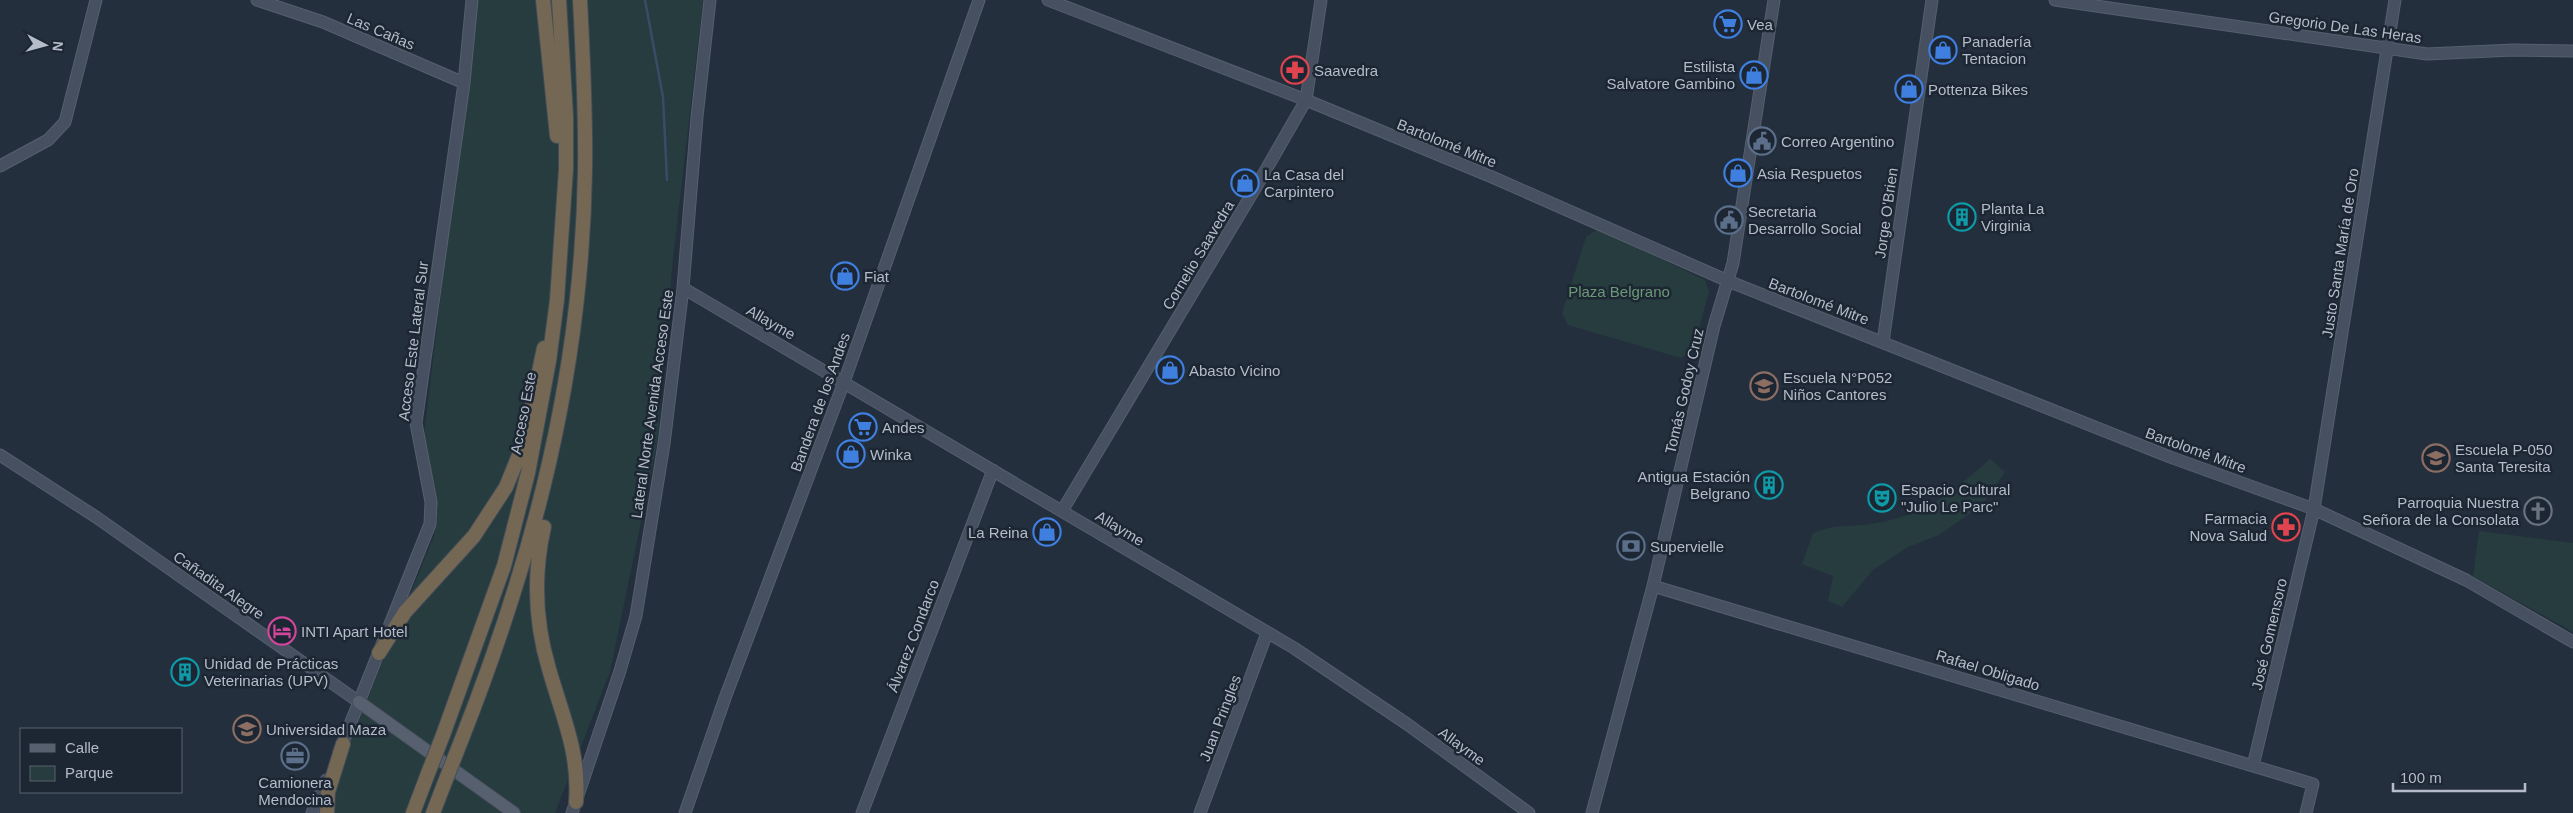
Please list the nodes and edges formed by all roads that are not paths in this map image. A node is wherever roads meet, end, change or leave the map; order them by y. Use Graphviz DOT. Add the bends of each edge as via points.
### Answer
graph roads {
  1 [pos="96,0"];
  2 [pos="258,0"];
  3 [pos="472,0"];
  4 [pos="544,0"];
  5 [pos="559,0"];
  6 [pos="580,0"];
  7 [pos="710,0"];
  8 [pos="980,0"];
  9 [pos="1048,0"];
  10 [pos="1321,0"];
  11 [pos="1774,0"];
  12 [pos="1932,0"];
  13 [pos="2055,0"];
  14 [pos="2395,0"];
  15 [pos="2387,50"];
  16 [pos="2573,51"];
  17 [pos="464,83"];
  18 [pos="1306,100"];
  19 [pos="0,166"];
  20 [pos="559,258"];
  21 [pos="580,265"];
  22 [pos="1728,281"];
  23 [pos="683,288"];
  24 [pos="557,300"];
  25 [pos="1883,342"];
  26 [pos="844,382"];
  27 [pos="0,455"];
  28 [pos="993,470"];
  29 [pos="2314,509"];
  30 [pos="1062,511"];
  31 [pos="1653,586"];
  32 [pos="1268,633"];
  33 [pos="2573,642"];
  34 [pos="378,652"];
  35 [pos="359,702"];
  36 [pos="342,744"];
  37 [pos="2253,766"];
  38 [pos="574,808"];
  39 [pos="312,813"];
  40 [pos="326,813"];
  41 [pos="413,813"];
  42 [pos="433,813"];
  43 [pos="514,813"];
  44 [pos="685,813"];
  45 [pos="862,813"];
  46 [pos="1200,813"];
  47 [pos="1529,813"];
  48 [pos="1592,813"];
  49 [pos="2306,813"];
  1 -- 19 [label="street" via="65,122 48,140"];
  2 -- 17 [label="street, Las Cañas" via="323,22"];
  3 -- 17 [label="street, Acceso Este Lateral Sur"];
  4 -- 20 [label="highway" via="556,118"];
  5 -- 20 [label="highway, Acceso Este" via="566,116 566,169"];
  6 -- 21 [label="highway" via="586,124"];
  7 -- 23 [label="street, Lateral Norte Avenida Acceso Este"];
  8 -- 26 [label="street, Bandera de los Andes"];
  9 -- 18 [label="street, Bartolomé Mitre"];
  10 -- 18 [label="street, Cornelio Saavedra"];
  11 -- 22 [label="street, Tomás Godoy Cruz"];
  12 -- 25 [label="street, Jorge O'Brien"];
  13 -- 15 [label="street, Gregorio De Las Heras"];
  14 -- 15 [label="street, Justo Santa María de Oro"];
  15 -- 16 [label="street, Gregorio De Las Heras" via="2444,54"];
  15 -- 29 [label="street, Justo Santa María de Oro"];
  17 -- 34 [label="street, Acceso Este Lateral Sur" via="416,423 431,502 430,524"];
  18 -- 22 [label="street, Bartolomé Mitre" via="1492,177"];
  18 -- 30 [label="street, Cornelio Saavedra"];
  20 -- 24 [label="highway, Acceso Este"];
  21 -- 38 [label="highway" via="582,305 578,338 536,576 542,644 575,755 578,779"];
  21 -- 42 [label="highway, bridge" via="567,373 534,527 506,620"];
  22 -- 25 [label="street, Bartolomé Mitre"];
  22 -- 31 [label="street, Tomás Godoy Cruz" via="1707,352"];
  23 -- 26 [label="street, Allayme"];
  23 -- 38 [label="street, Lateral Norte Avenida Acceso Este" via="664,444 636,616"];
  24 -- 34 [label="highway" via="538,368 524,442 506,487 474,536 405,612"];
  24 -- 41 [label="highway, Acceso Este, bridge" via="538,427 516,522 474,653"];
  25 -- 29 [label="street, Bartolomé Mitre" via="2170,457"];
  26 -- 28 [label="street, Allayme"];
  26 -- 44 [label="street, Bandera de los Andes"];
  27 -- 35 [label="street, Cañadita Alegre" via="96,517"];
  28 -- 30 [label="street, Allayme"];
  28 -- 45 [label="street, Álvarez Condarco"];
  29 -- 33 [label="street, Bartolomé Mitre" via="2460,576"];
  29 -- 37 [label="street, José Gomensoro"];
  30 -- 32 [label="street, Allayme"];
  31 -- 37 [label="street, Rafael Obligado"];
  31 -- 48 [label="street, Tomás Godoy Cruz"];
  32 -- 46 [label="street, Juan Pringles"];
  32 -- 47 [label="street, Allayme" via="1407,724"];
  34 -- 35 [label="street, Acceso Este Lateral Sur"];
  35 -- 36 [label="street, Acceso Este Lateral Sur"];
  35 -- 43 [label="main road, Cañadita Alegre"];
  36 -- 39 [label="street, Acceso Este Lateral Sur"];
  36 -- 40 [label="highway" via="328,792"];
  37 -- 49 [label="street, Rafael Obligado" via="2313,784"];
}
